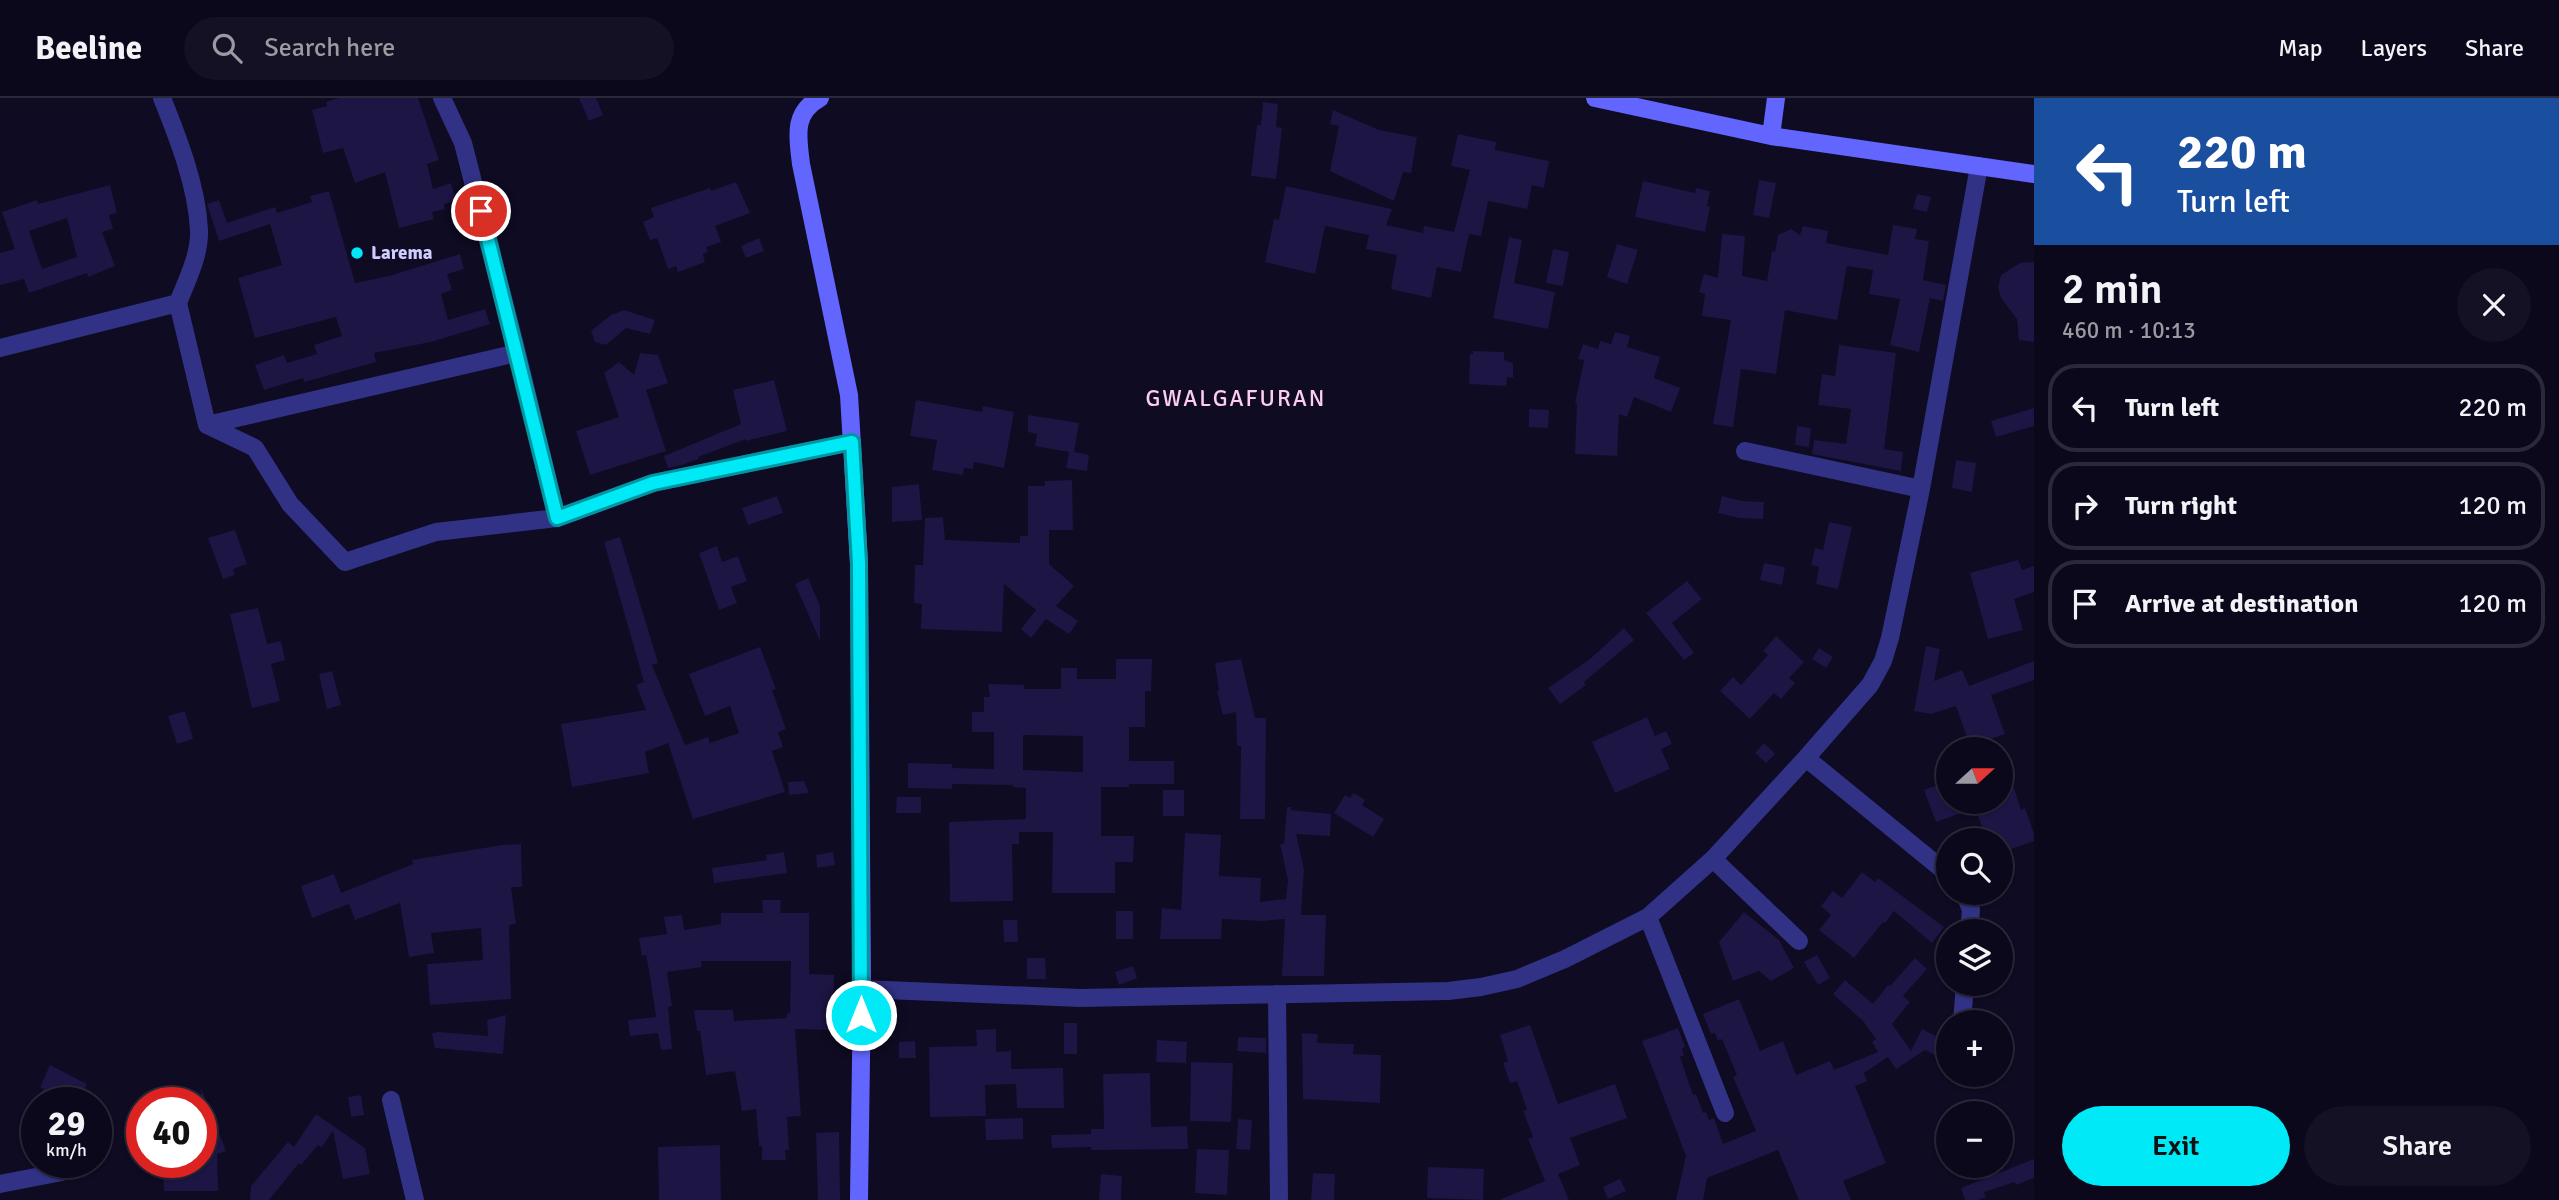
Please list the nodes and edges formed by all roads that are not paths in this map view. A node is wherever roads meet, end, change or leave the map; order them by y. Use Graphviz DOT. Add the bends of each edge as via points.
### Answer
graph roads {
  1 [pos="162,98"];
  2 [pos="442,98"];
  3 [pos="1595,98"];
  4 [pos="1776,98"];
  5 [pos="812,100"];
  6 [pos="1771,136"];
  7 [pos="1979,166"];
  8 [pos="2034,174"];
  9 [pos="178,303"];
  10 [pos="0,348"];
  11 [pos="517,353"];
  12 [pos="207,425"];
  13 [pos="852,442"];
  14 [pos="1745,451"];
  15 [pos="1921,489"];
  16 [pos="557,518"];
  17 [pos="1806,758"];
  18 [pos="1713,859"];
  19 [pos="1936,864"];
  20 [pos="1648,917"];
  21 [pos="1799,941"];
  22 [pos="862,989"];
  23 [pos="1277,994"];
  24 [pos="391,1100"];
  25 [pos="1725,1113"];
  26 [pos="31,1178"];
  27 [pos="0,1184"];
  28 [pos="415,1200"];
  29 [pos="859,1200"];
  30 [pos="1279,1200"];
  1 -- 9 [label="street" via="189,173 199,230 194,261"];
  2 -- 11 [label="street" via="463,143"];
  3 -- 6 [label="street"];
  4 -- 6 [label="street"];
  5 -- 13 [label="street" via="797,128 801,164 849,395"];
  6 -- 7 [label="street"];
  7 -- 8 [label="street"];
  7 -- 15 [label="street"];
  9 -- 10 [label="street"];
  9 -- 12 [label="street"];
  11 -- 12 [label="street"];
  11 -- 16 [label="street"];
  12 -- 16 [label="street" via="255,448 290,504 345,562 436,533"];
  13 -- 16 [label="street" via="653,483"];
  13 -- 22 [label="street" via="859,563"];
  14 -- 15 [label="street"];
  15 -- 17 [label="street" via="1883,661 1870,685"];
  17 -- 18 [label="street"];
  17 -- 19 [label="street"];
  18 -- 20 [label="street"];
  18 -- 21 [label="street"];
  20 -- 23 [label="street" via="1565,959 1517,979 1481,987"];
  20 -- 25 [label="street"];
  22 -- 23 [label="street" via="1080,998"];
  22 -- 29 [label="street"];
  23 -- 30 [label="street"];
  24 -- 28 [label="street"];
  26 -- 27 [label="street"];
}
